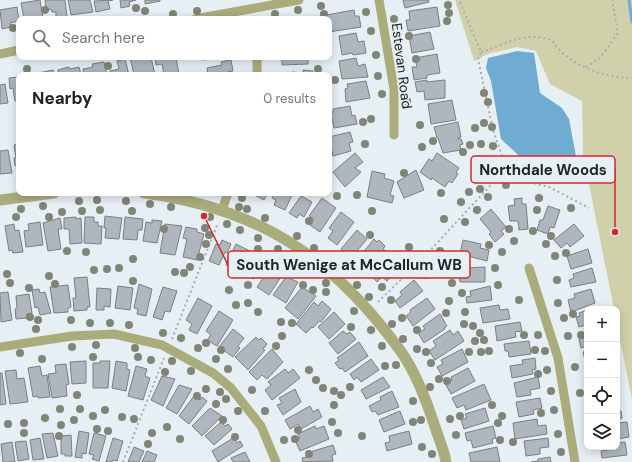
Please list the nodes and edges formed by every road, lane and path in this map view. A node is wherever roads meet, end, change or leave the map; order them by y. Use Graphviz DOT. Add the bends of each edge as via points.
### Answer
graph roads {
  1 [pos="299,0"];
  2 [pos="379,0"];
  3 [pos="459,0"];
  4 [pos="612,0"];
  5 [pos="252,9"];
  6 [pos="212,16"];
  7 [pos="253,16"];
  8 [pos="16,51"];
  9 [pos="481,52"];
  10 [pos="0,54"];
  11 [pos="257,60"];
  12 [pos="586,67"];
  13 [pos="257,72"];
  14 [pos="632,78"];
  15 [pos="394,135"];
  16 [pos="500,174"];
  17 [pos="31,196"];
  18 [pos="164,196"];
  19 [pos="227,196"];
  20 [pos="0,200"];
  21 [pos="589,208"];
  22 [pos="222,210"];
  23 [pos="218,223"];
  24 [pos="530,268"];
  25 [pos="378,302"];
  26 [pos="170,343"];
  27 [pos="0,347"];
  28 [pos="164,358"];
  29 [pos="123,462"];
  30 [pos="276,462"];
  31 [pos="446,462"];
  32 [pos="576,462"];
  1 -- 5 [label="street"];
  2 -- 15 [label="street, Estevan Road" via="394,89"];
  3 -- 9 [label="path"];
  4 -- 12 [label="path" via="618,33 600,58"];
  5 -- 6 [label="street"];
  5 -- 7 [label="street"];
  8 -- 10 [label="street"];
  9 -- 12 [label="path" via="522,36 539,36 552,40 558,50 569,59"];
  9 -- 16 [label="path" via="478,59 502,156"];
  11 -- 13 [label="street"];
  12 -- 14 [label="path" via="615,78"];
  16 -- 21 [label="path" via="548,187"];
  16 -- 25 [label="path" via="426,255"];
  17 -- 20 [label="street"];
  18 -- 22 [label="street"];
  19 -- 22 [label="street"];
  22 -- 31 [label="street" via="260,225 296,247 329,272 361,302 402,354 425,396"];
  23 -- 26 [label="path"];
  24 -- 32 [label="street" via="558,358"];
  27 -- 30 [label="street" via="72,336 114,334 162,345 213,373 231,388 261,426"];
  28 -- 29 [label="path"];
}
